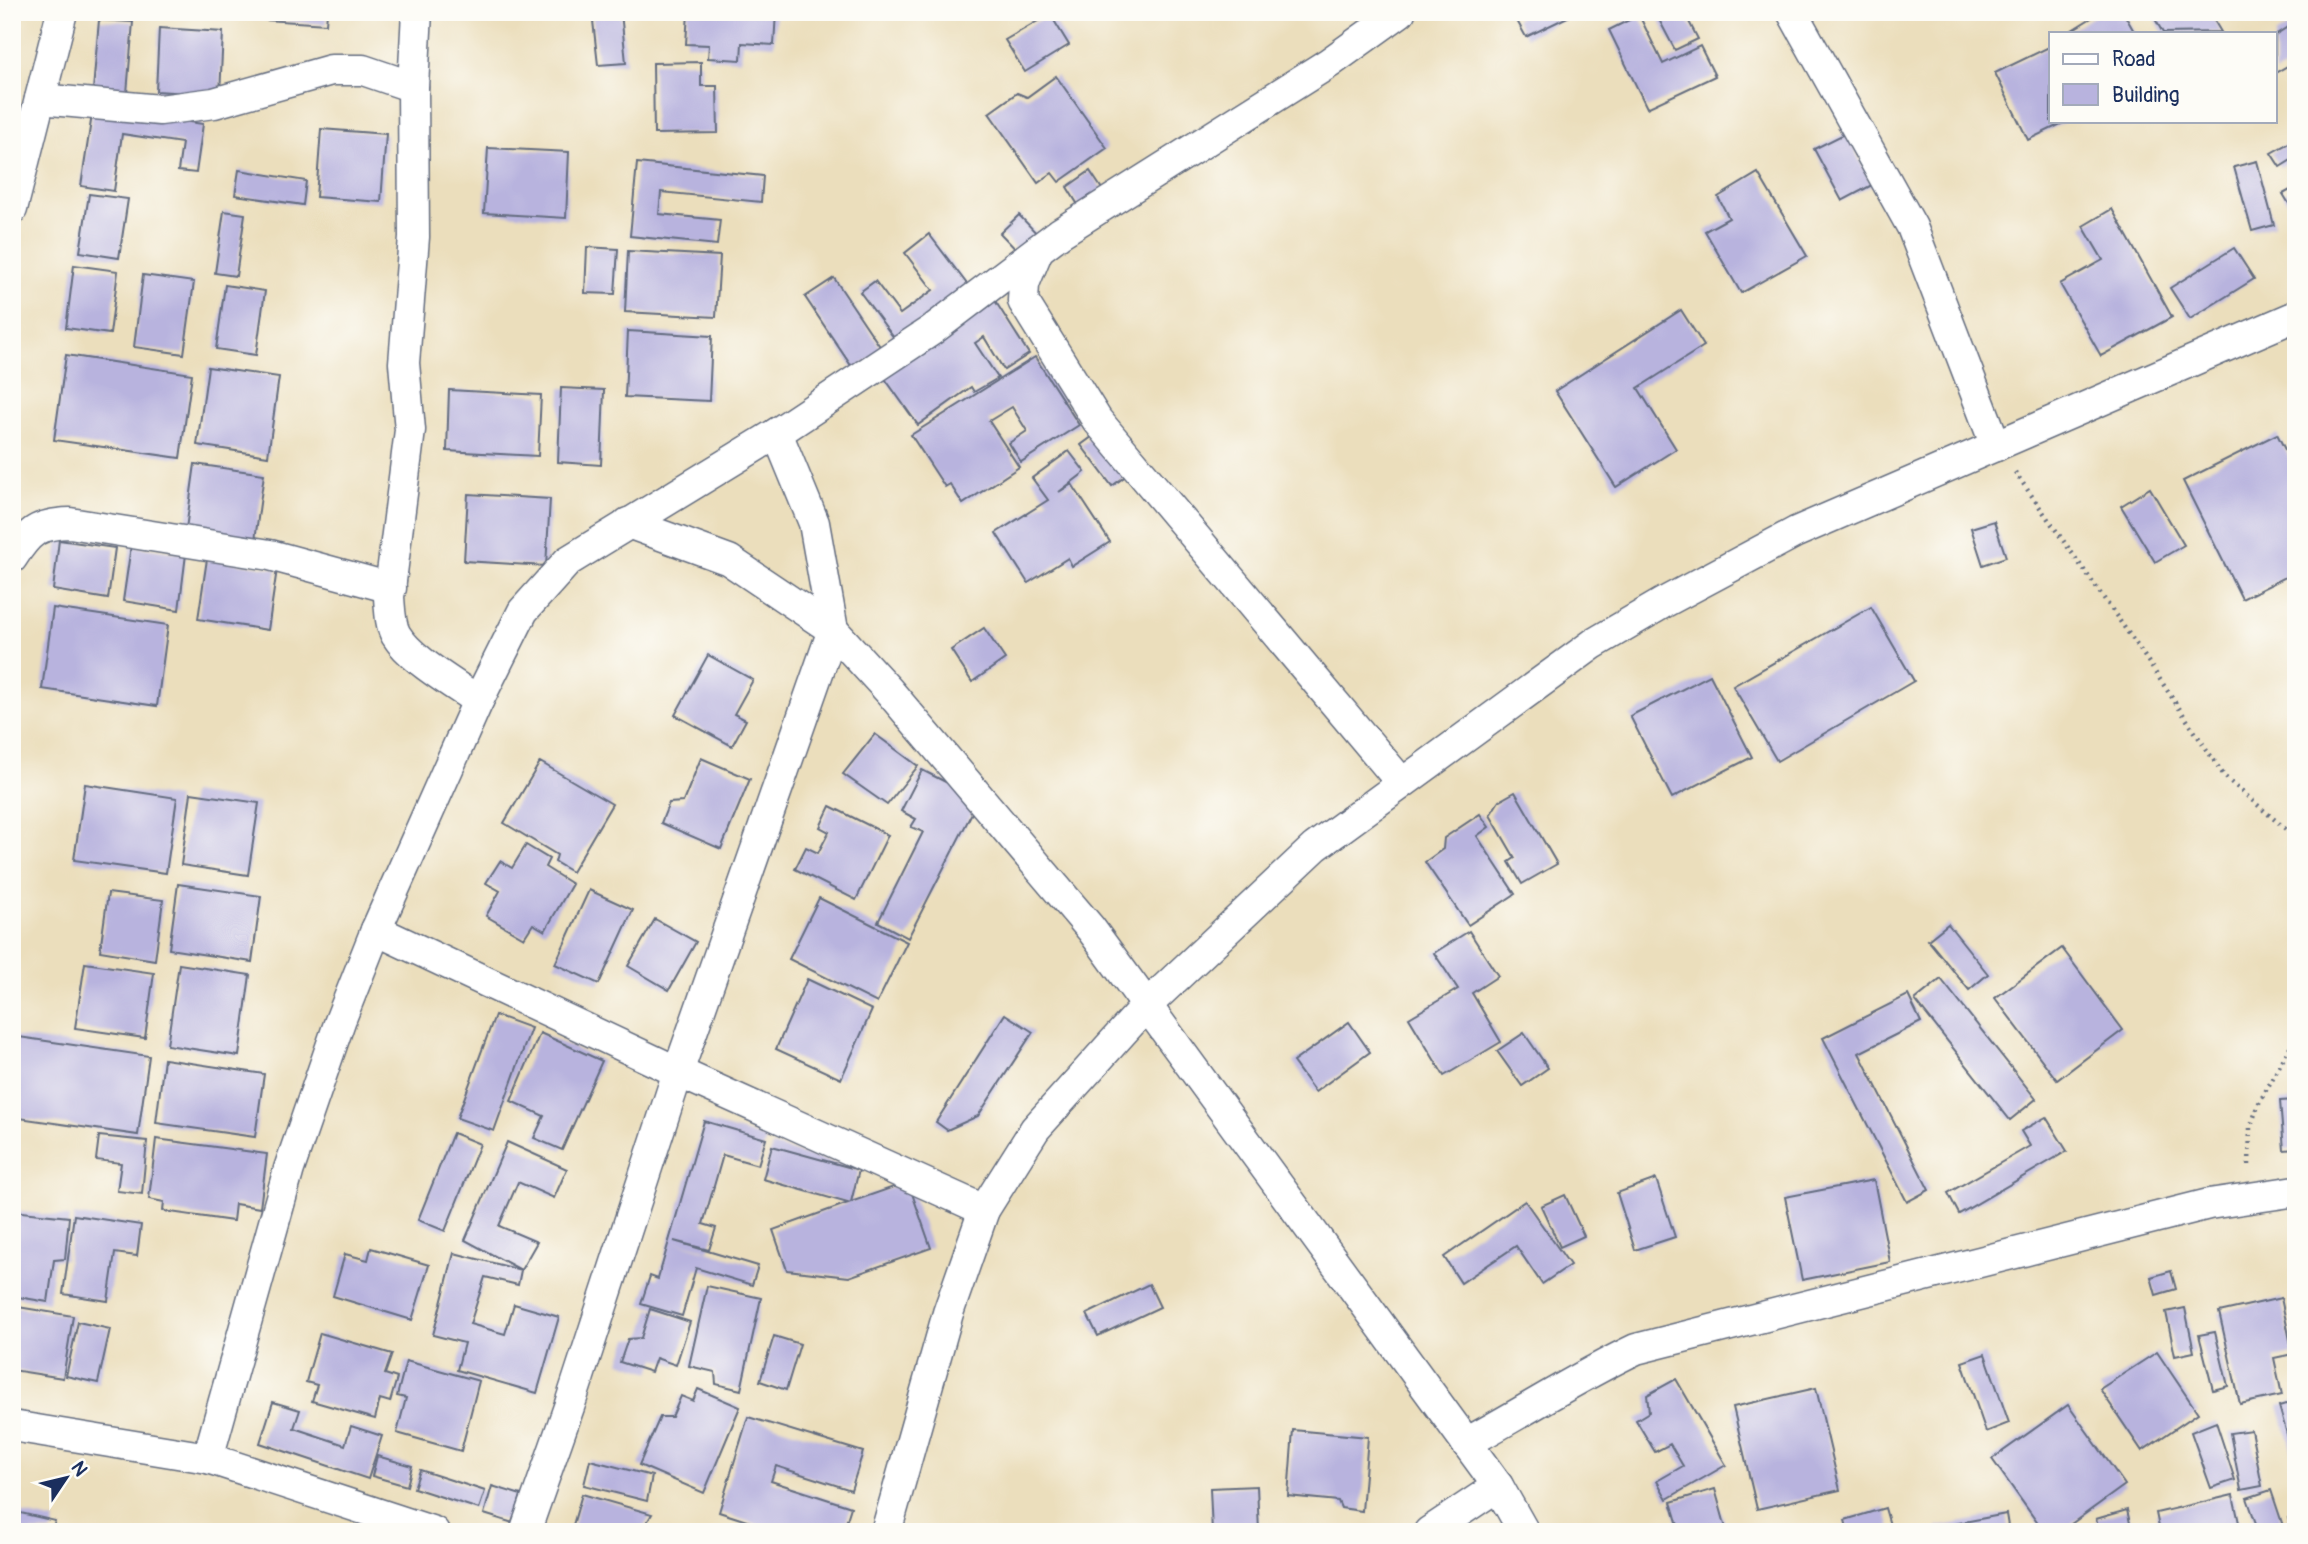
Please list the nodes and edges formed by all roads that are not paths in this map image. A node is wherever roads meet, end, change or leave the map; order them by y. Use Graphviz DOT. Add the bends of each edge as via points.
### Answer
graph roads {
  1 [pos="62,12"];
  2 [pos="417,12"];
  3 [pos="1400,12"];
  4 [pos="1792,12"];
  5 [pos="413,87"];
  6 [pos="40,99"];
  7 [pos="12,209"];
  8 [pos="1038,250"];
  9 [pos="2296,316"];
  10 [pos="777,433"];
  11 [pos="1996,446"];
  12 [pos="628,523"];
  13 [pos="12,558"];
  14 [pos="391,588"];
  15 [pos="833,630"];
  16 [pos="478,701"];
  17 [pos="1401,782"];
  18 [pos="376,930"];
  19 [pos="1147,1005"];
  20 [pos="678,1072"];
  21 [pos="2296,1191"];
  22 [pos="984,1210"];
  23 [pos="12,1426"];
  24 [pos="1466,1443"];
  25 [pos="208,1458"];
  26 [pos="1499,1486"];
  27 [pos="434,1532"];
  28 [pos="525,1532"];
  29 [pos="886,1532"];
  30 [pos="1429,1532"];
  31 [pos="1524,1532"];
  1 -- 6 [label="street"];
  2 -- 5 [label="street"];
  3 -- 8 [label="street" via="1329,63"];
  4 -- 11 [label="street" via="1912,227"];
  5 -- 6 [label="street" via="363,70 331,70 225,100 160,110"];
  5 -- 14 [label="street" via="414,237 404,363 410,430"];
  6 -- 7 [label="street"];
  8 -- 10 [label="street" via="932,330"];
  8 -- 17 [label="street" via="1024,284 1023,301 1097,421"];
  9 -- 11 [label="street"];
  10 -- 12 [label="street"];
  10 -- 15 [label="street" via="814,523"];
  11 -- 17 [label="street" via="1796,532 1662,603 1593,644"];
  12 -- 15 [label="street" via="729,560"];
  12 -- 16 [label="street" via="568,561 523,611"];
  13 -- 14 [label="street" via="33,531 70,523 270,555"];
  14 -- 16 [label="street" via="395,634 410,651"];
  15 -- 19 [label="street" via="999,818"];
  15 -- 20 [label="street"];
  16 -- 18 [label="street"];
  17 -- 19 [label="street" via="1315,848"];
  18 -- 20 [label="street"];
  18 -- 25 [label="street" via="289,1168"];
  19 -- 22 [label="street" via="1035,1129"];
  19 -- 24 [label="street"];
  20 -- 22 [label="street"];
  20 -- 28 [label="street"];
  21 -- 24 [label="street" via="2209,1204 1636,1349 1583,1374"];
  22 -- 29 [label="street" via="948,1312"];
  23 -- 25 [label="street"];
  24 -- 26 [label="street"];
  25 -- 27 [label="street"];
  26 -- 30 [label="street"];
  26 -- 31 [label="street"];
}
